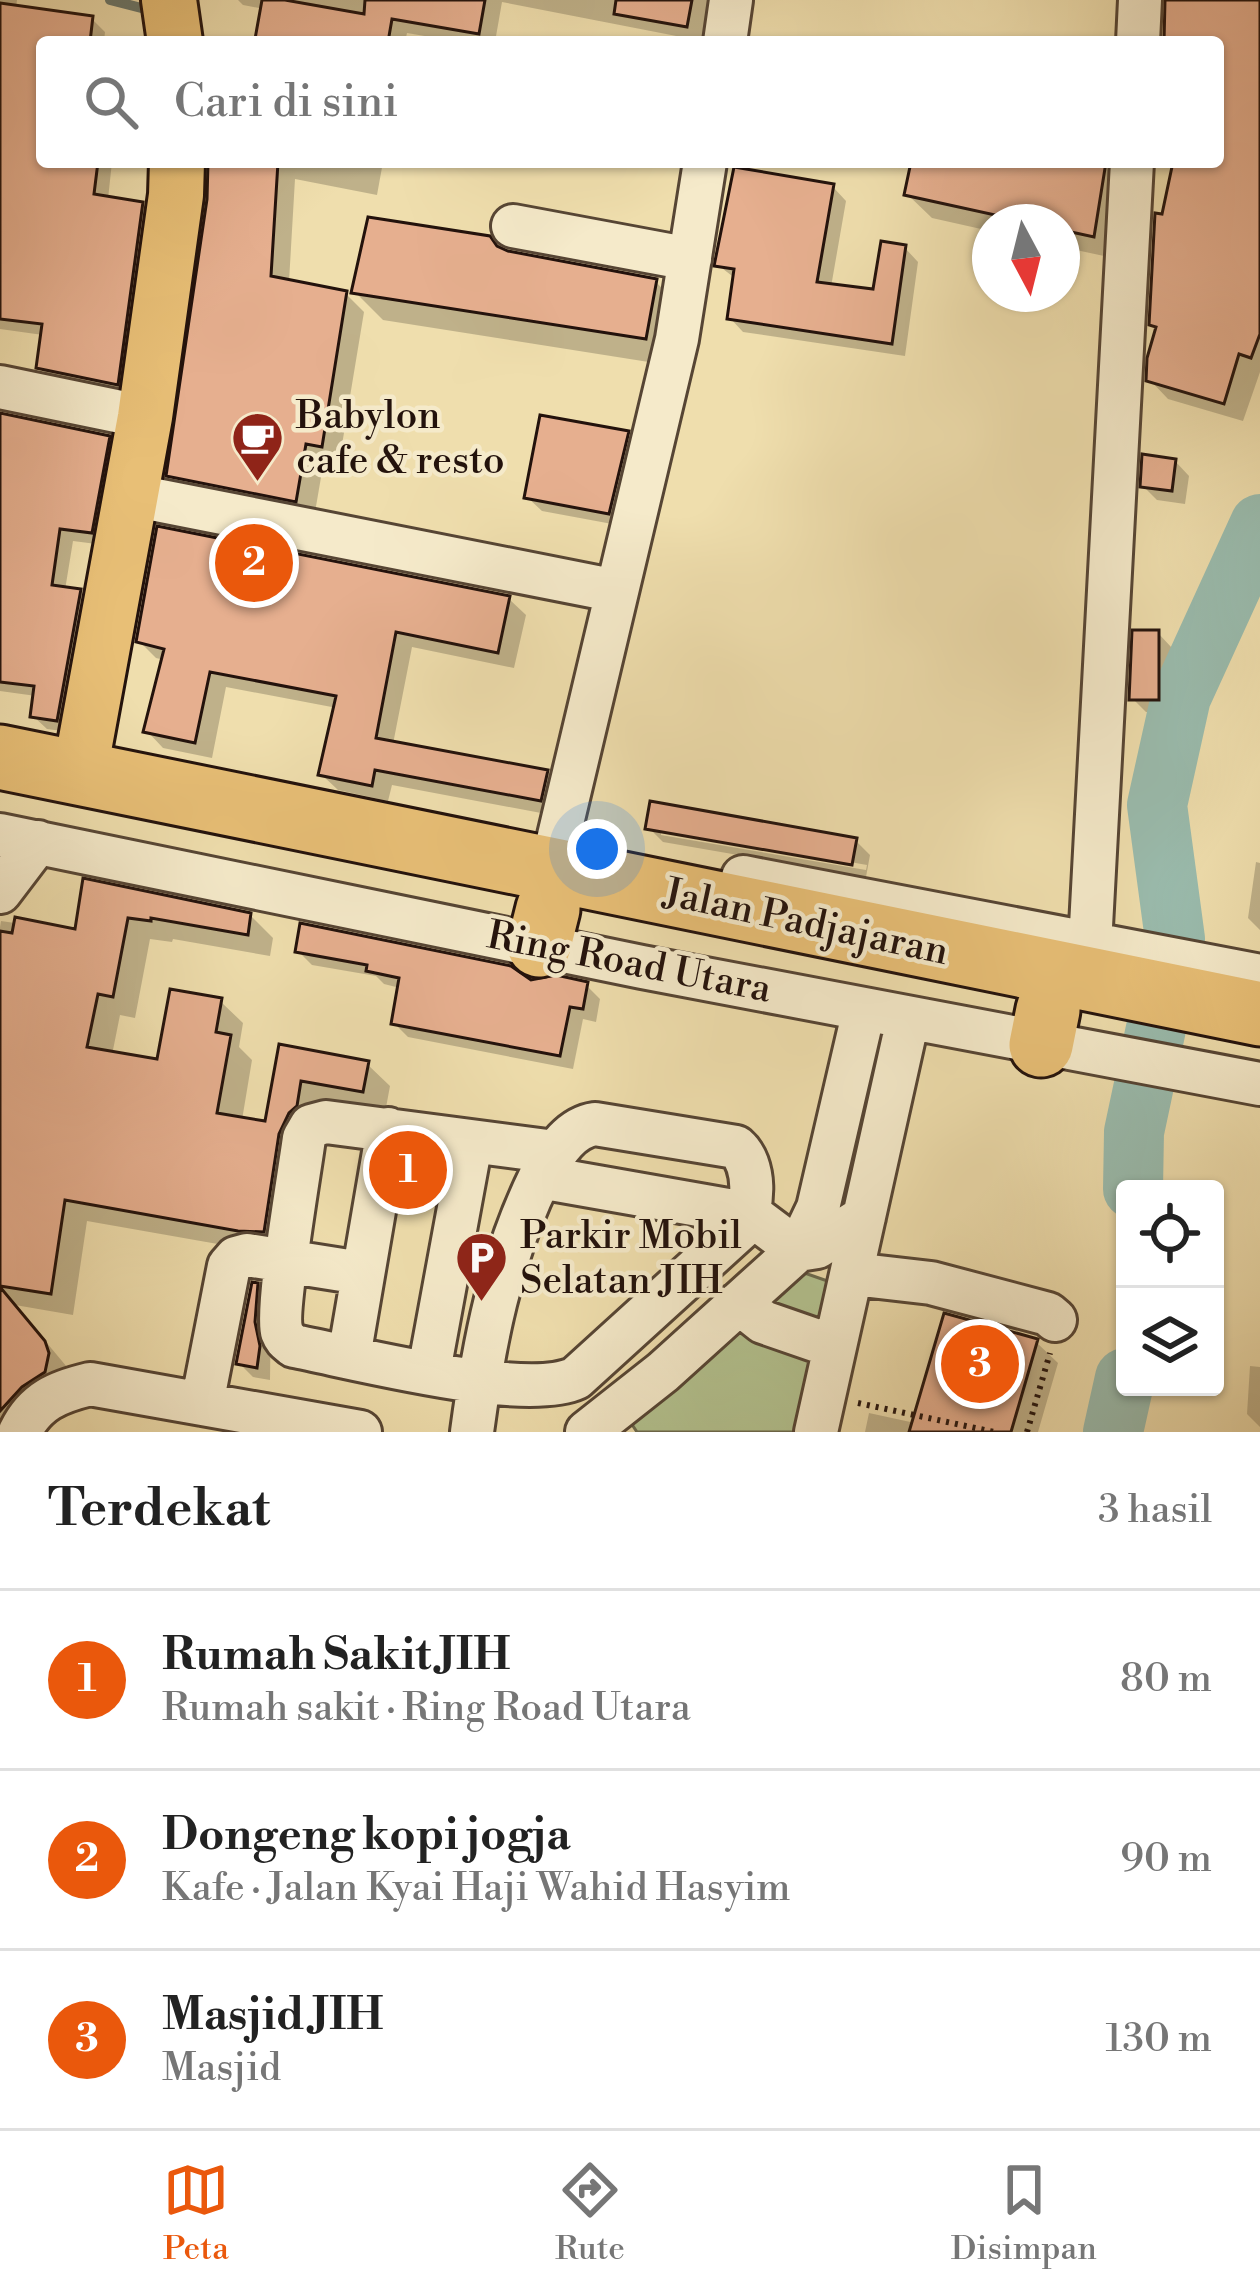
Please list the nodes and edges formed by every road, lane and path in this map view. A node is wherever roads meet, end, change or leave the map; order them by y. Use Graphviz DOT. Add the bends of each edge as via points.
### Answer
graph roads {
  1 [pos="170,0"];
  2 [pos="731,0"];
  3 [pos="1140,0"];
  4 [pos="175,36"];
  5 [pos="725,36"];
  6 [pos="1138,36"];
  7 [pos="176,168"];
  8 [pos="704,168"];
  9 [pos="1132,168"];
  10 [pos="513,226"];
  11 [pos="690,259"];
  12 [pos="0,387"];
  13 [pos="145,417"];
  14 [pos="131,495"];
  15 [pos="617,591"];
  16 [pos="0,733"];
  17 [pos="84,750"];
  18 [pos="0,757"];
  19 [pos="13,826"];
  20 [pos="549,891"];
  21 [pos="0,892"];
  22 [pos="1063,999"];
  23 [pos="864,1010"];
  24 [pos="908,1019"];
  25 [pos="1250,1030"];
  26 [pos="388,1129"];
  27 [pos="471,1143"];
  28 [pos="548,1165"];
  29 [pos="751,1214"];
  30 [pos="864,1217"];
  31 [pos="798,1250"];
  32 [pos="288,1262"];
  33 [pos="362,1273"];
  34 [pos="853,1274"];
  35 [pos="739,1303"];
  36 [pos="1055,1320"];
  37 [pos="835,1347"];
  38 [pos="349,1357"];
  39 [pos="429,1371"];
  40 [pos="479,1380"];
  41 [pos="211,1414"];
  42 [pos="820,1414"];
  43 [pos="20,1432"];
  44 [pos="360,1432"];
  45 [pos="472,1432"];
  46 [pos="586,1432"];
  47 [pos="994,1432"];
  48 [pos="1028,1432"];
  1 -- 4 [label="main road"];
  2 -- 5 [label="street"];
  3 -- 6 [label="street"];
  7 -- 13 [label="main road"];
  8 -- 11 [label="street"];
  9 -- 22 [label="street"];
  10 -- 11 [label="street"];
  11 -- 15 [label="street"];
  12 -- 13 [label="street"];
  13 -- 14 [label="main road"];
  14 -- 15 [label="street"];
  14 -- 17 [label="main road"];
  15 -- 20 [label="street"];
  16 -- 17 [label="street, Ring Road Utara"];
  17 -- 20 [label="street, Ring Road Utara"];
  18 -- 20 [label="highway, Jalan Padjajaran"];
  19 -- 20 [label="highway, Jalan Padjajaran"];
  19 -- 21 [label="street"];
  20 -- 22 [label="highway, Jalan Padjajaran"];
  20 -- 23 [label="street, Ring Road Utara"];
  22 -- 24 [label="street, Ring Road Utara"];
  22 -- 25 [label="highway, Jalan Padjajaran"];
  23 -- 24 [label="street, Ring Road Utara"];
  23 -- 31 [label="street" via="818,1208"];
  24 -- 30 [label="street"];
  26 -- 27 [label="street"];
  26 -- 32 [label="street" via="311,1126"];
  26 -- 33 [label="street"];
  27 -- 28 [label="street"];
  27 -- 39 [label="street"];
  28 -- 29 [label="street"];
  28 -- 29 [label="street" via="581,1126 595,1124 736,1147 746,1158"];
  28 -- 40 [label="street" via="501,1272"];
  29 -- 31 [label="street"];
  29 -- 40 [label="street" via="576,1378 544,1388"];
  30 -- 31 [label="street"];
  30 -- 34 [label="street"];
  31 -- 35 [label="street"];
  32 -- 33 [label="street"];
  32 -- 38 [label="street" via="284,1338"];
  32 -- 41 [label="street" via="247,1255 229,1266"];
  33 -- 38 [label="street"];
  34 -- 36 [label="street" via="931,1283"];
  34 -- 37 [label="street"];
  35 -- 37 [label="street" via="763,1322"];
  35 -- 46 [label="street"];
  36 -- 48 [label="path"];
  37 -- 42 [label="street"];
  38 -- 39 [label="street"];
  39 -- 40 [label="street"];
  40 -- 45 [label="street"];
  41 -- 43 [label="street" via="89,1384 31,1410"];
  41 -- 44 [label="street"];
  42 -- 47 [label="path"];
}
